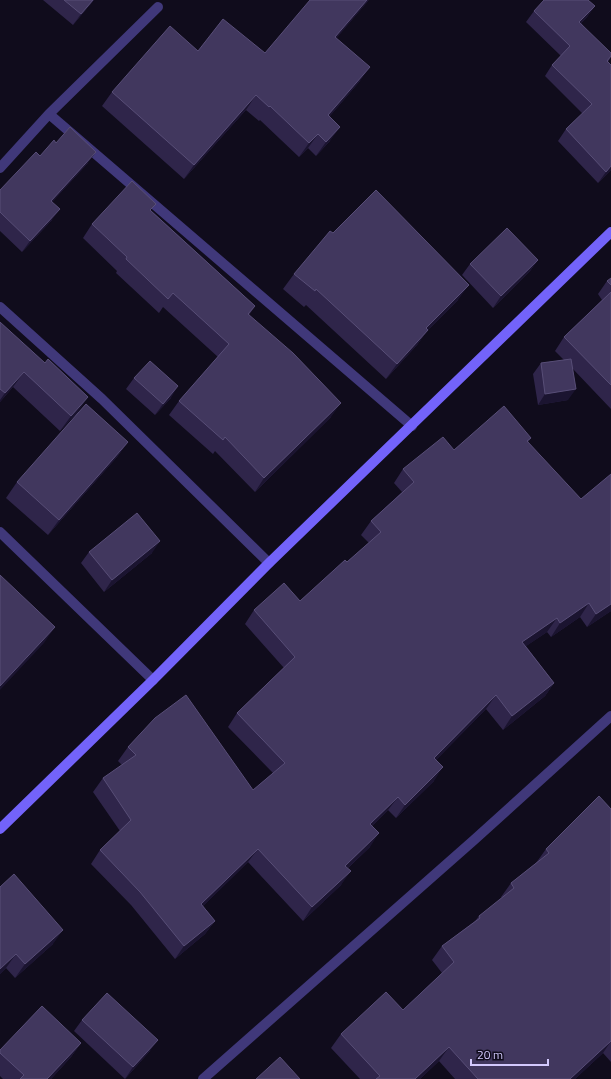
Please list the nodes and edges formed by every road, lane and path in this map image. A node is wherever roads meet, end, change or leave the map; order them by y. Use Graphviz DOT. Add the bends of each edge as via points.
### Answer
graph roads {
  1 [pos="158,7"];
  2 [pos="49,114"];
  3 [pos="0,168"];
  4 [pos="611,232"];
  5 [pos="0,307"];
  6 [pos="412,426"];
  7 [pos="0,532"];
  8 [pos="269,563"];
  9 [pos="153,680"];
  10 [pos="611,716"];
  11 [pos="0,829"];
  12 [pos="203,1079"];
  1 -- 2 [label="street"];
  2 -- 3 [label="street"];
  2 -- 6 [label="street"];
  4 -- 6 [label="street"];
  5 -- 8 [label="street" via="102,399"];
  6 -- 8 [label="street"];
  7 -- 9 [label="street"];
  8 -- 9 [label="street"];
  9 -- 11 [label="street"];
  10 -- 12 [label="street"];
}
